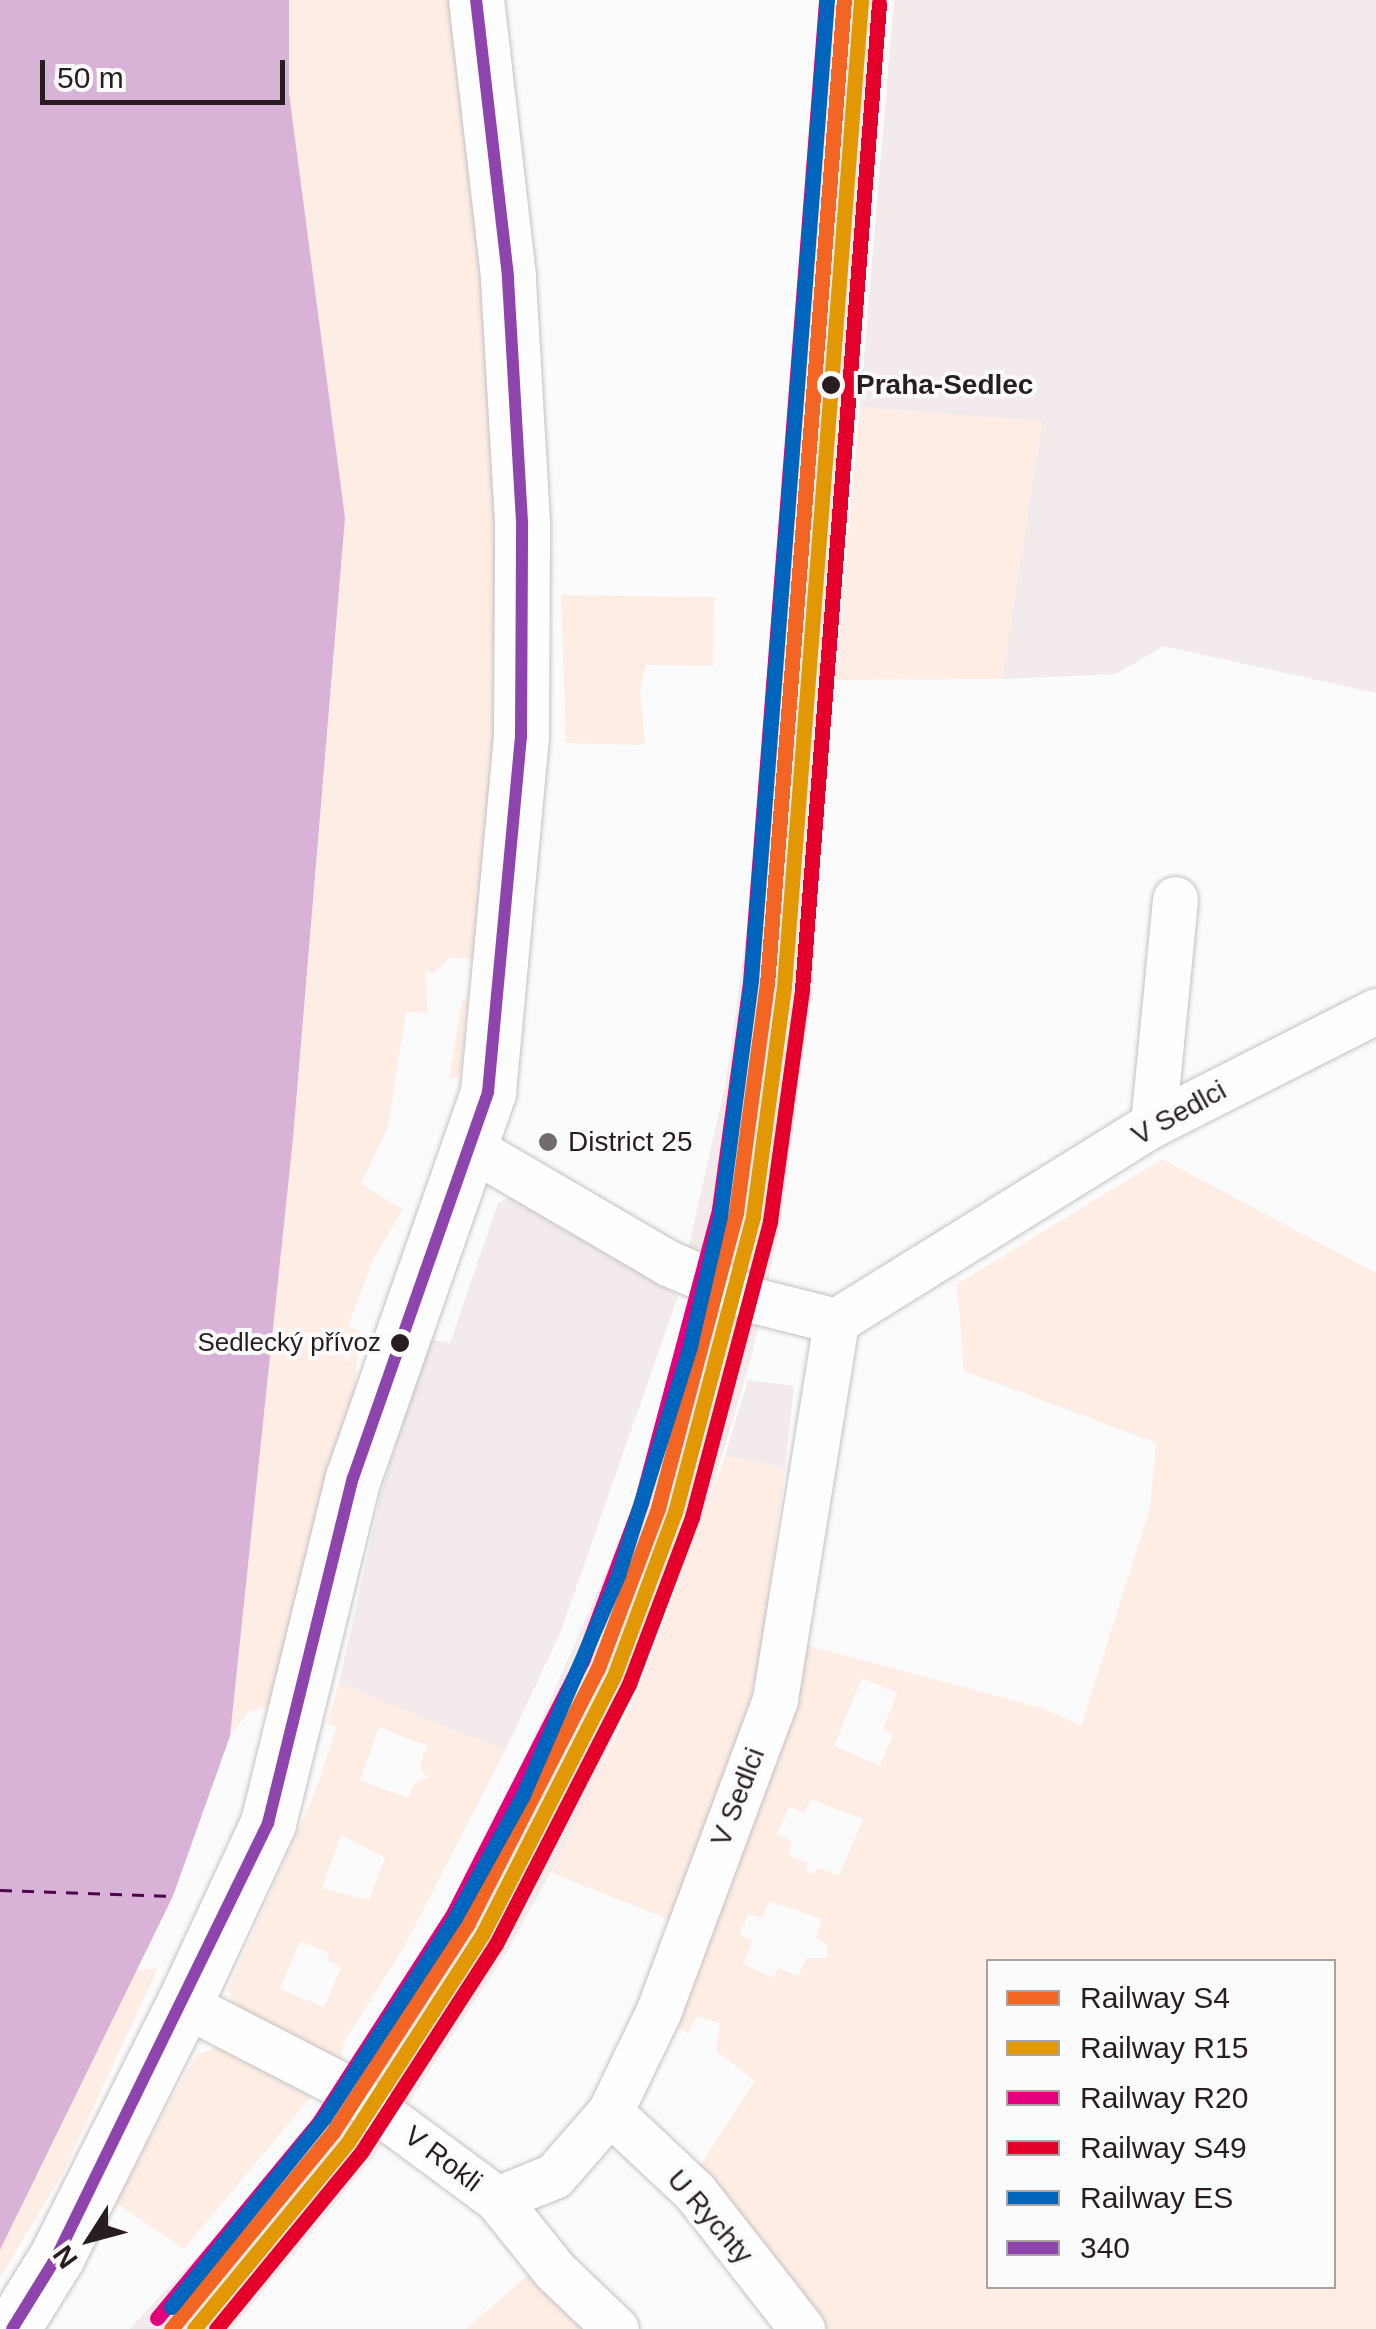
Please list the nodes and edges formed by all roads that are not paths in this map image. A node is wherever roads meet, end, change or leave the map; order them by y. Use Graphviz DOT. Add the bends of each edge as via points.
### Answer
graph roads {
  1 [pos="476,0"];
  2 [pos="1175,899"];
  3 [pos="1376,1011"];
  4 [pos="1153,1124"];
  5 [pos="473,1149"];
  6 [pos="836,1321"];
  7 [pos="184,2004"];
  8 [pos="610,2112"];
  9 [pos="497,2199"];
  10 [pos="12,2329"];
  11 [pos="616,2329"];
  12 [pos="802,2329"];
  1 -- 5 [label="main road" via="508,276 522,542 521,736 504,954 488,1092"];
  2 -- 4 [label="street"];
  3 -- 4 [label="street, V Sedlci"];
  4 -- 6 [label="street, V Sedlci"];
  5 -- 6 [label="street" via="668,1263 757,1301"];
  5 -- 7 [label="main road" via="353,1478 268,1823"];
  6 -- 8 [label="street, V Sedlci" via="775,1699 658,2010"];
  7 -- 9 [label="street, V Rokli" via="347,2088"];
  7 -- 10 [label="main road"];
  8 -- 9 [label="street, V Sedlci" via="554,2176"];
  8 -- 12 [label="street, U Rychty" via="695,2192"];
  9 -- 11 [label="street, V Rokli" via="555,2271"];
}
